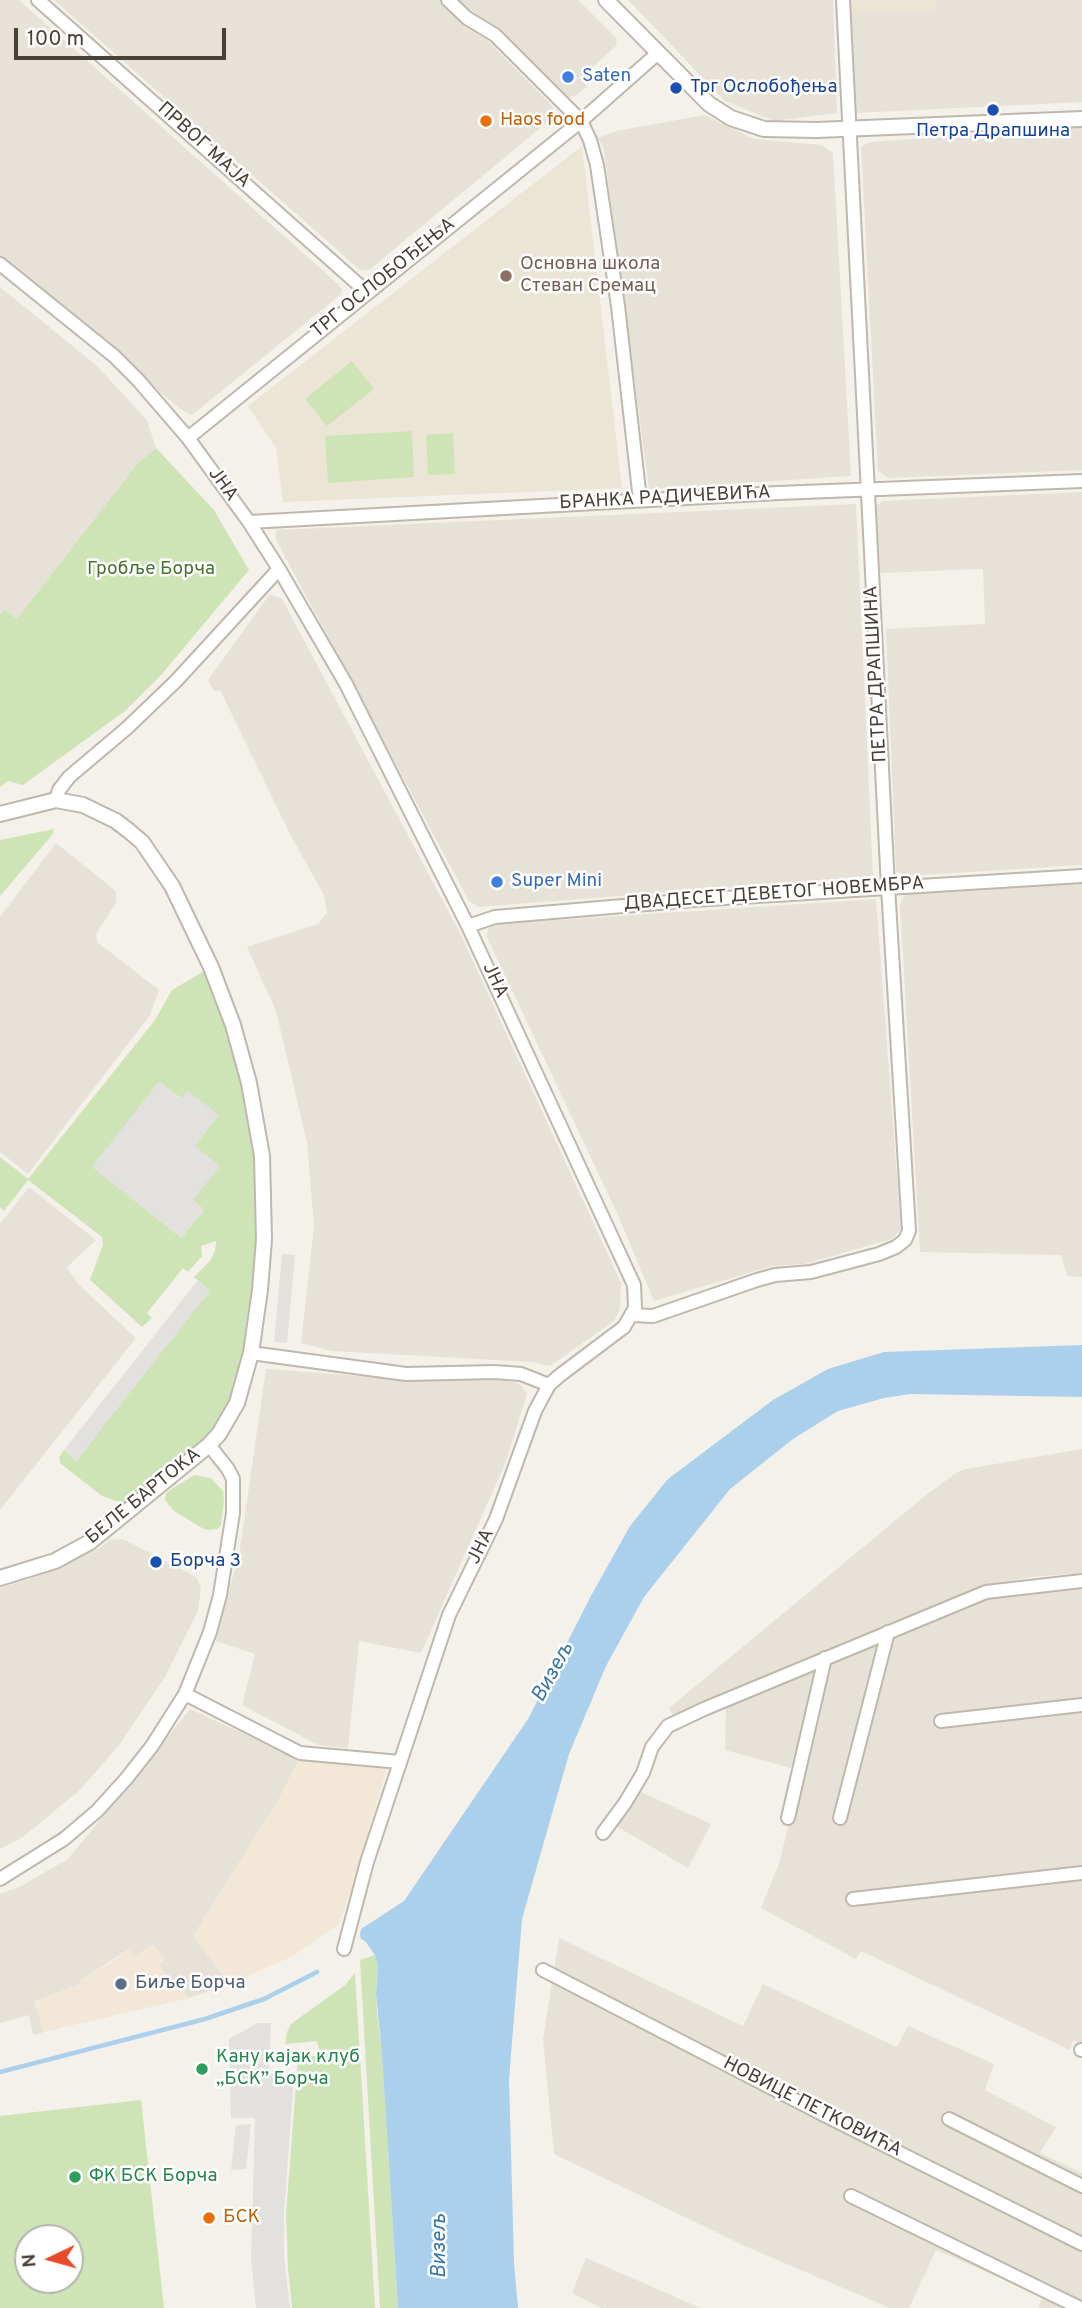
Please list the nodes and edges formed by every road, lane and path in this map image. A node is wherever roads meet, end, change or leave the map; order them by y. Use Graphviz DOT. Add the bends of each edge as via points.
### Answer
graph roads {
  1 [pos="38,0"];
  2 [pos="448,0"];
  3 [pos="606,0"];
  4 [pos="843,0"];
  5 [pos="658,53"];
  6 [pos="1082,119"];
  7 [pos="581,121"];
  8 [pos="849,129"];
  9 [pos="0,264"];
  10 [pos="368,293"];
  11 [pos="188,438"];
  12 [pos="1082,481"];
  13 [pos="867,490"];
  14 [pos="640,500"];
  15 [pos="249,522"];
  16 [pos="279,569"];
  17 [pos="56,800"];
  18 [pos="0,814"];
  19 [pos="1082,876"];
  20 [pos="888,887"];
  21 [pos="468,926"];
  22 [pos="632,1315"];
  23 [pos="251,1353"];
  24 [pos="549,1385"];
  25 [pos="209,1445"];
  26 [pos="0,1578"];
  27 [pos="1082,1581"];
  28 [pos="887,1632"];
  29 [pos="825,1658"];
  30 [pos="185,1694"];
  31 [pos="1082,1704"];
  32 [pos="941,1721"];
  33 [pos="400,1762"];
  34 [pos="788,1818"];
  35 [pos="840,1818"];
  36 [pos="603,1833"];
  37 [pos="1082,1873"];
  38 [pos="0,1879"];
  39 [pos="853,1899"];
  40 [pos="344,1949"];
  41 [pos="543,1970"];
  42 [pos="949,2119"];
  43 [pos="1082,2186"];
  44 [pos="850,2196"];
  45 [pos="1082,2244"];
  46 [pos="1080,2308"];
  1 -- 10 [label="street, ПРВОГ МАЈА"];
  2 -- 7 [label="street" via="495,35"];
  3 -- 5 [label="street"];
  4 -- 8 [label="street, ПЕТРА ДРАПШИНА"];
  5 -- 7 [label="street, ТРГ ОСЛОБОЂЕЊА"];
  5 -- 8 [label="street" via="709,104 746,124 776,131"];
  6 -- 8 [label="street"];
  7 -- 10 [label="street, ТРГ ОСЛОБОЂЕЊА"];
  7 -- 14 [label="street" via="597,165"];
  8 -- 13 [label="street, ПЕТРА ДРАПШИНА"];
  9 -- 11 [label="street, ЈНА" via="114,356"];
  10 -- 11 [label="street, ТРГ ОСЛОБОЂЕЊА"];
  11 -- 15 [label="street, ЈНА"];
  12 -- 13 [label="street, БРАНКА РАДИЧЕВИЋА"];
  13 -- 14 [label="street, БРАНКА РАДИЧЕВИЋА"];
  13 -- 20 [label="street, ПЕТРА ДРАПШИНА"];
  14 -- 15 [label="street, БРАНКА РАДИЧЕВИЋА"];
  15 -- 16 [label="street, ЈНА"];
  16 -- 17 [label="street" via="176,681 69,777"];
  16 -- 21 [label="street, ЈНА" via="346,684"];
  17 -- 18 [label="street"];
  17 -- 23 [label="street, БЕЛЕ БАРТОКА" via="78,803 116,821 142,842 183,905 233,1025 249,1083 261,1156 263,1253"];
  19 -- 20 [label="street, ДВАДЕСЕТ ДЕВЕТОГ НОВЕМБРА"];
  20 -- 21 [label="street, ДВАДЕСЕТ ДЕВЕТОГ НОВЕМБРА" via="495,916"];
  20 -- 22 [label="street, ПЕТРА ДРАПШИНА" via="909,1222 905,1240 879,1254 766,1278 653,1316"];
  21 -- 22 [label="street, ЈНА" via="630,1272 635,1291"];
  22 -- 24 [label="street, ЈНА" via="614,1337"];
  23 -- 24 [label="street" via="405,1374 521,1374"];
  23 -- 25 [label="street, БЕЛЕ БАРТОКА" via="237,1403"];
  24 -- 33 [label="street, ЈНА" via="496,1519 449,1615"];
  25 -- 26 [label="street, БЕЛЕ БАРТОКА" via="90,1542 47,1564"];
  25 -- 30 [label="street" via="233,1479 233,1513 217,1607"];
  27 -- 28 [label="street" via="985,1592"];
  28 -- 29 [label="street"];
  28 -- 35 [label="street"];
  29 -- 34 [label="street"];
  29 -- 36 [label="street" via="668,1726"];
  30 -- 33 [label="street" via="299,1753"];
  30 -- 38 [label="street" via="152,1746 97,1811 64,1839"];
  31 -- 32 [label="street"];
  33 -- 40 [label="street, ЈНА"];
  37 -- 39 [label="street"];
  41 -- 45 [label="street, НОВИЦЕ ПЕТКОВИЋА"];
  42 -- 43 [label="street"];
  44 -- 46 [label="street"];
}
